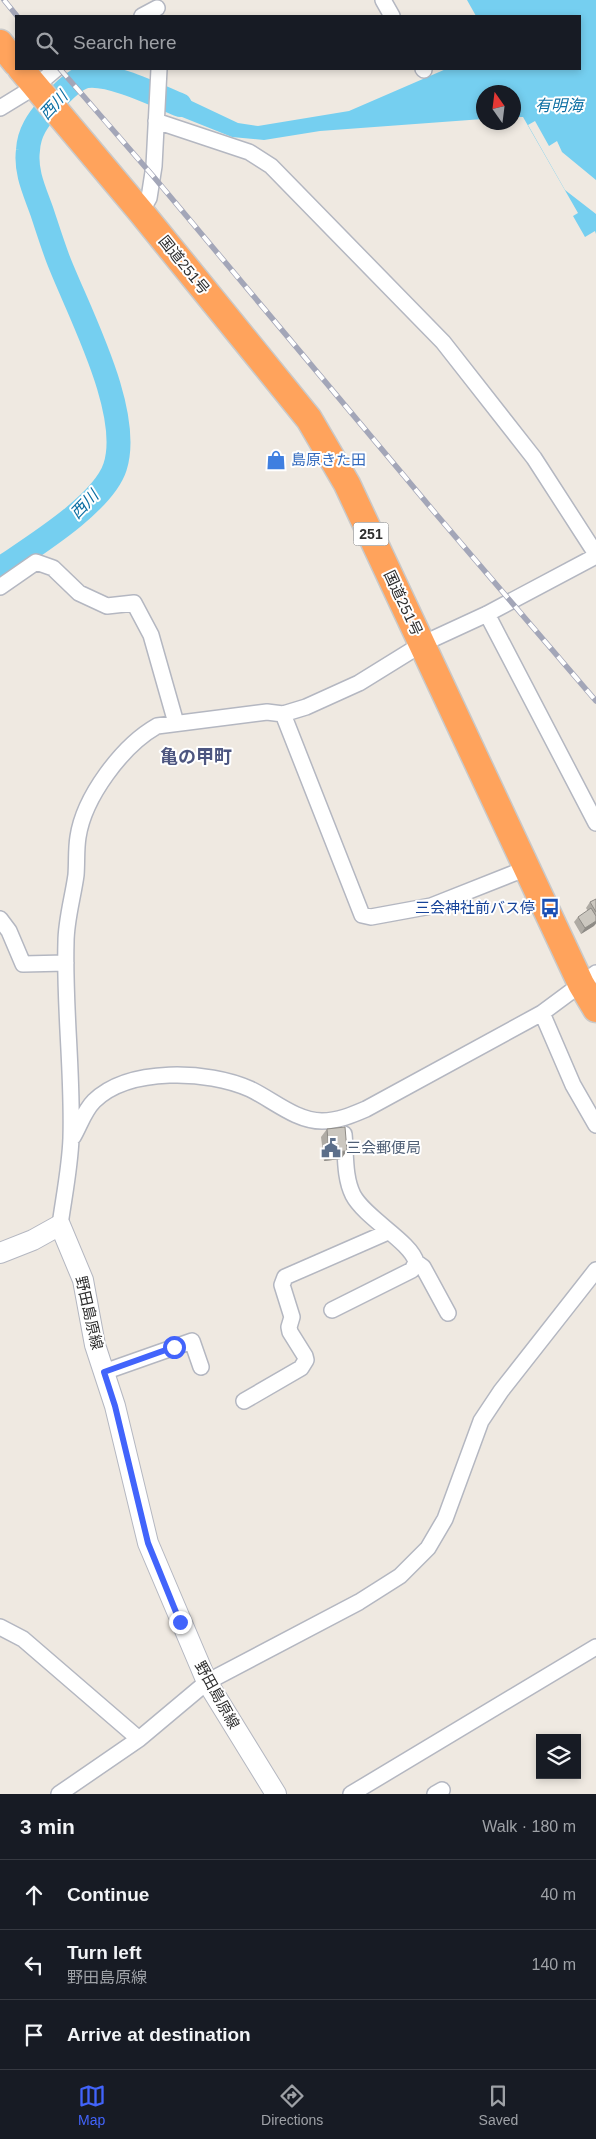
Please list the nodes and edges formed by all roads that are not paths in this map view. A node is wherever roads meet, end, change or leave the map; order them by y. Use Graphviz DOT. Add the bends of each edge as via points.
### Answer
graph roads {
  1 [pos="383,0"];
  2 [pos="157,8"];
  3 [pos="144,15"];
  4 [pos="391,15"];
  5 [pos="0,44"];
  6 [pos="15,62"];
  7 [pos="54,70"];
  8 [pos="159,76"];
  9 [pos="33,82"];
  10 [pos="0,108"];
  11 [pos="156,118"];
  12 [pos="141,212"];
  13 [pos="596,555"];
  14 [pos="0,587"];
  15 [pos="487,614"];
  16 [pos="422,644"];
  17 [pos="283,714"];
  18 [pos="176,722"];
  19 [pos="596,823"];
  20 [pos="527,868"];
  21 [pos="0,918"];
  22 [pos="66,963"];
  23 [pos="589,979"];
  24 [pos="596,1009"];
  25 [pos="542,1012"];
  26 [pos="342,1119"];
  27 [pos="596,1124"];
  28 [pos="71,1140"];
  29 [pos="60,1225"];
  30 [pos="388,1232"];
  31 [pos="0,1253"];
  32 [pos="416,1262"];
  33 [pos="596,1270"];
  34 [pos="332,1310"];
  35 [pos="448,1314"];
  36 [pos="201,1367"];
  37 [pos="104,1372"];
  38 [pos="244,1401"];
  39 [pos="0,1627"];
  40 [pos="596,1647"];
  41 [pos="206,1682"];
  42 [pos="139,1740"];
  43 [pos="59,1794"];
  44 [pos="276,1794"];
  45 [pos="351,1794"];
  1 -- 4 [label="street"];
  2 -- 3 [label="street"];
  5 -- 6 [label="highway"];
  7 -- 9 [label="street"];
  8 -- 11 [label="street"];
  9 -- 10 [label="street"];
  9 -- 12 [label="highway, 国道251号 / 251"];
  11 -- 12 [label="street" via="153,176 149,198"];
  11 -- 13 [label="street" via="249,152 272,166 443,342 534,458"];
  12 -- 16 [label="highway, 国道251号 / 251" via="309,419 347,484"];
  13 -- 15 [label="street"];
  14 -- 18 [label="street" via="36,562 53,568 79,593 107,606 134,603 151,635"];
  15 -- 16 [label="street"];
  15 -- 19 [label="street"];
  16 -- 17 [label="street" via="359,683"];
  16 -- 20 [label="highway, 国道251号 / 251"];
  17 -- 18 [label="street" via="267,712"];
  17 -- 20 [label="street" via="358,911 362,914 371,917 431,906"];
  18 -- 22 [label="street" via="146,732 112,767 97,787 85,812 78,836"];
  20 -- 23 [label="highway, 国道251号 / 251"];
  21 -- 22 [label="street" via="9,930 23,964"];
  22 -- 28 [label="street"];
  23 -- 24 [label="highway, 国道251号 / 251"];
  23 -- 25 [label="street"];
  25 -- 26 [label="street" via="366,1109"];
  25 -- 27 [label="street" via="573,1085"];
  26 -- 28 [label="street" via="322,1121 308,1118 227,1081 164,1075 118,1085 105,1092 88,1107"];
  26 -- 30 [label="street" via="346,1173 353,1195"];
  28 -- 29 [label="street"];
  29 -- 31 [label="main road"];
  29 -- 37 [label="main road, 野田島原線" via="83,1280 95,1345"];
  30 -- 32 [label="street" via="411,1250"];
  30 -- 38 [label="street" via="285,1278 282,1289 292,1317 289,1327 305,1356 305,1365"];
  32 -- 34 [label="street" via="412,1270"];
  32 -- 35 [label="street" via="423,1267"];
  33 -- 41 [label="street" via="481,1421 445,1519 428,1548 400,1576 359,1602"];
  36 -- 37 [label="street" via="192,1341"];
  37 -- 41 [label="main road, 野田島原線" via="148,1543"];
  39 -- 42 [label="street" via="23,1639"];
  40 -- 45 [label="street"];
  41 -- 42 [label="street"];
  41 -- 44 [label="main road, 野田島原線"];
  42 -- 43 [label="street"];
}
